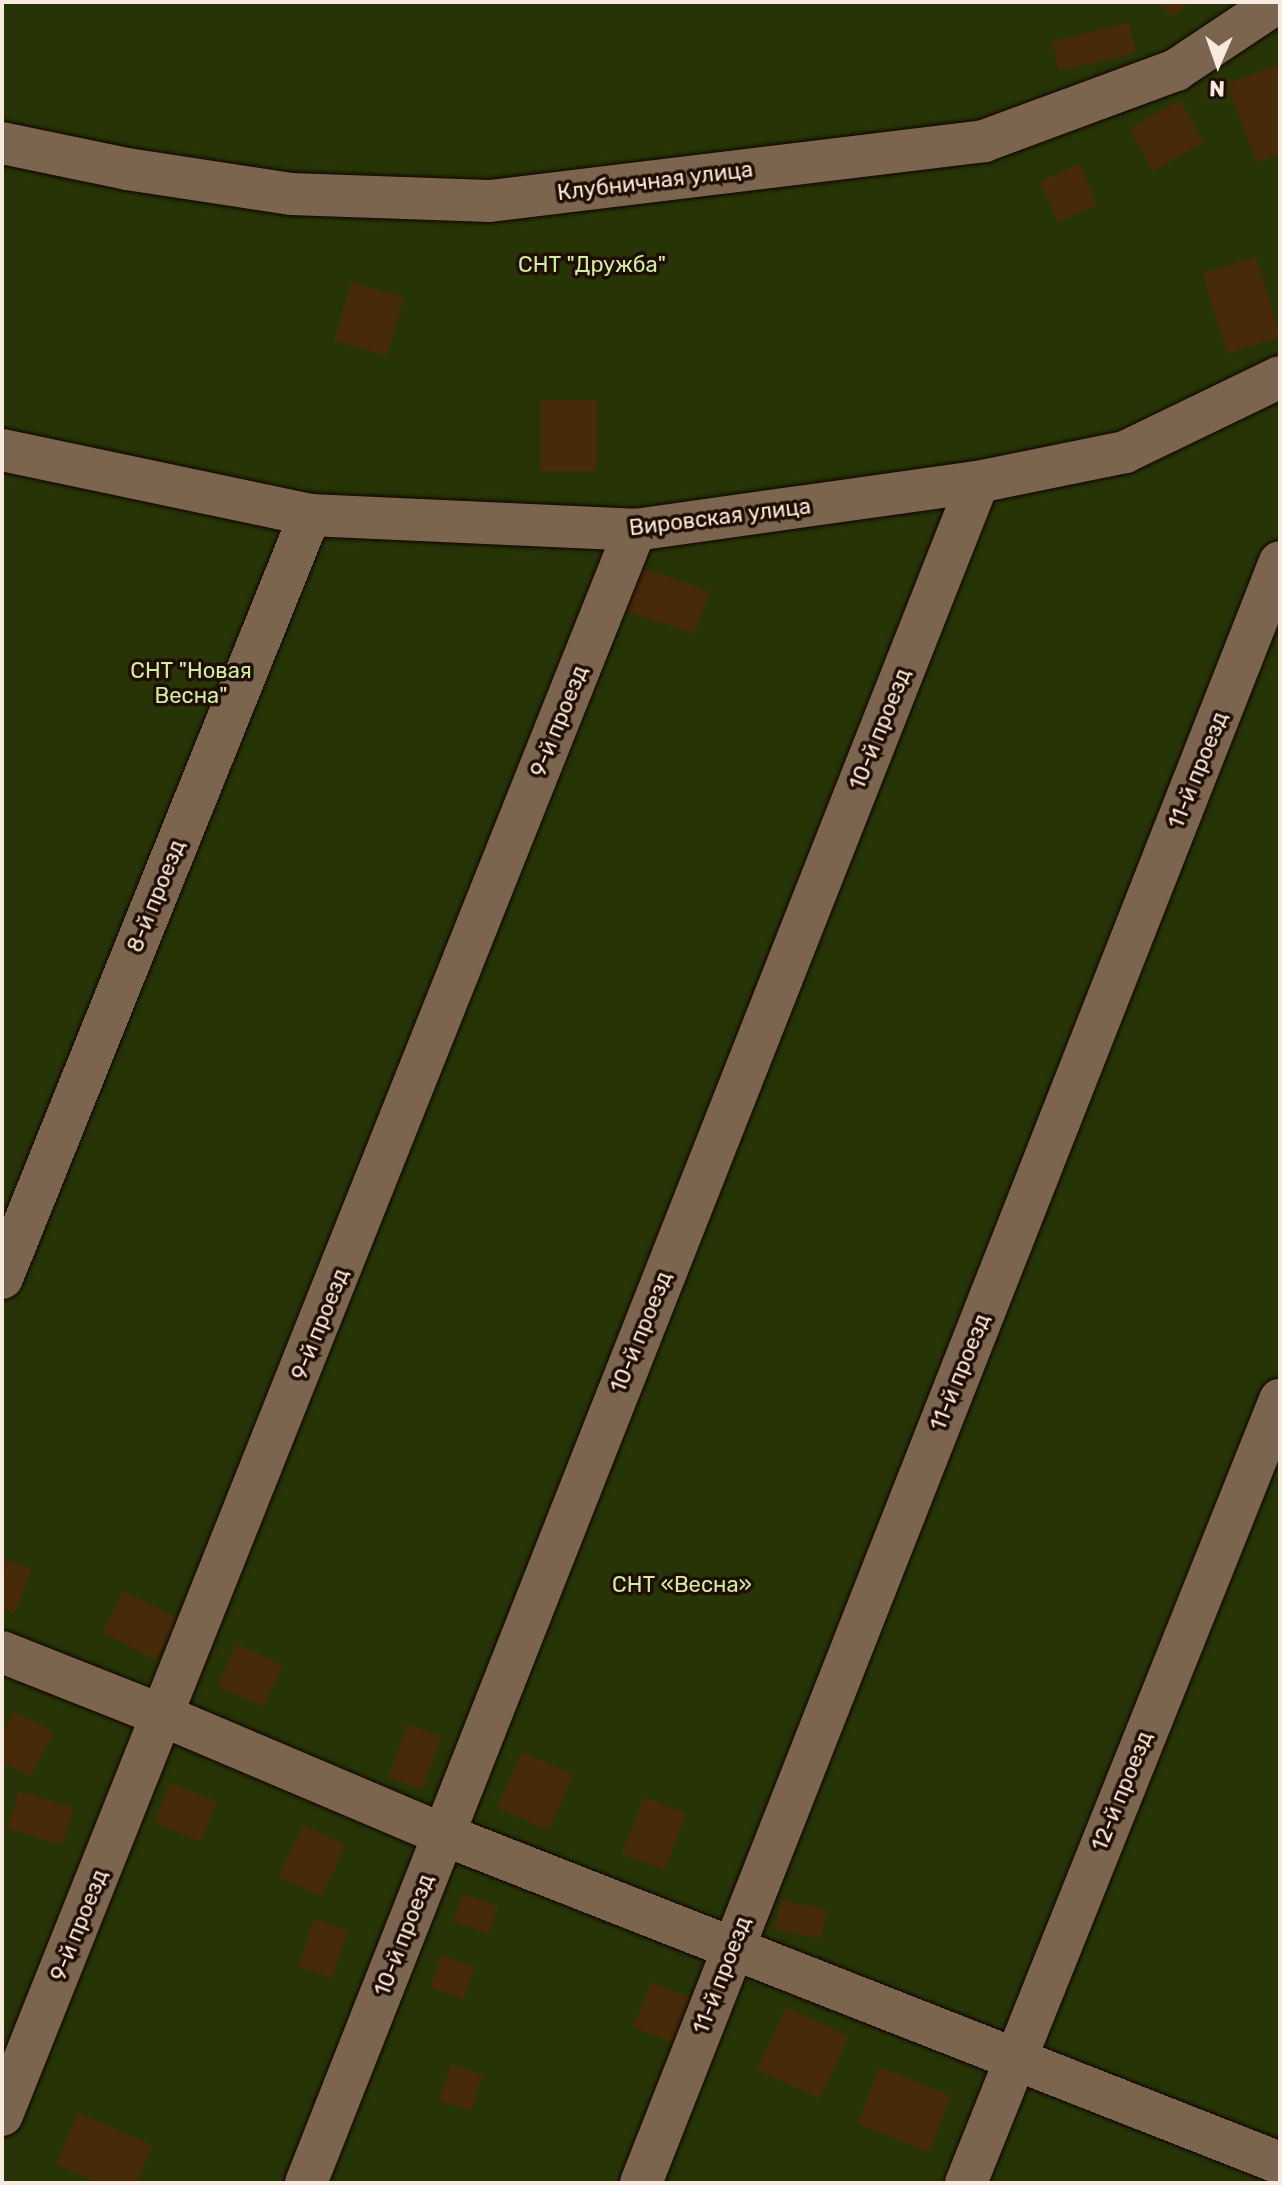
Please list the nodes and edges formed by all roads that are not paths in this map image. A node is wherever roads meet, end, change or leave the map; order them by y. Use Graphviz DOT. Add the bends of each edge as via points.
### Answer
graph roads {
  1 [pos="1278,2"];
  2 [pos="2,143"];
  3 [pos="1280,377"];
  4 [pos="2,450"];
  5 [pos="978,482"];
  6 [pos="310,515"];
  7 [pos="635,530"];
  8 [pos="1280,562"];
  9 [pos="2,1278"];
  10 [pos="1280,1400"];
  11 [pos="2,1652"];
  12 [pos="164,1716"];
  13 [pos="442,1834"];
  14 [pos="733,1948"];
  15 [pos="1014,2061"];
  16 [pos="2,2115"];
  17 [pos="1280,2163"];
  18 [pos="306,2183"];
  19 [pos="641,2183"];
  20 [pos="966,2183"];
  1 -- 2 [label="street, Клубничная улица" via="1176,70 984,141 490,201 291,194"];
  3 -- 5 [label="street, Вировская улица" via="1125,452"];
  4 -- 6 [label="street, Вировская улица"];
  5 -- 7 [label="street, Вировская улица"];
  5 -- 13 [label="street, 10-й проезд"];
  6 -- 7 [label="street, Вировская улица"];
  6 -- 9 [label="street, 8-й проезд"];
  7 -- 12 [label="street, 9-й проезд"];
  8 -- 14 [label="street, 11-й проезд"];
  10 -- 15 [label="street, 12-й проезд"];
  11 -- 12 [label="street"];
  12 -- 13 [label="street"];
  12 -- 16 [label="street, 9-й проезд"];
  13 -- 14 [label="street"];
  13 -- 18 [label="street, 10-й проезд"];
  14 -- 15 [label="street"];
  14 -- 19 [label="street, 11-й проезд"];
  15 -- 17 [label="street"];
  15 -- 20 [label="street, 12-й проезд"];
}
